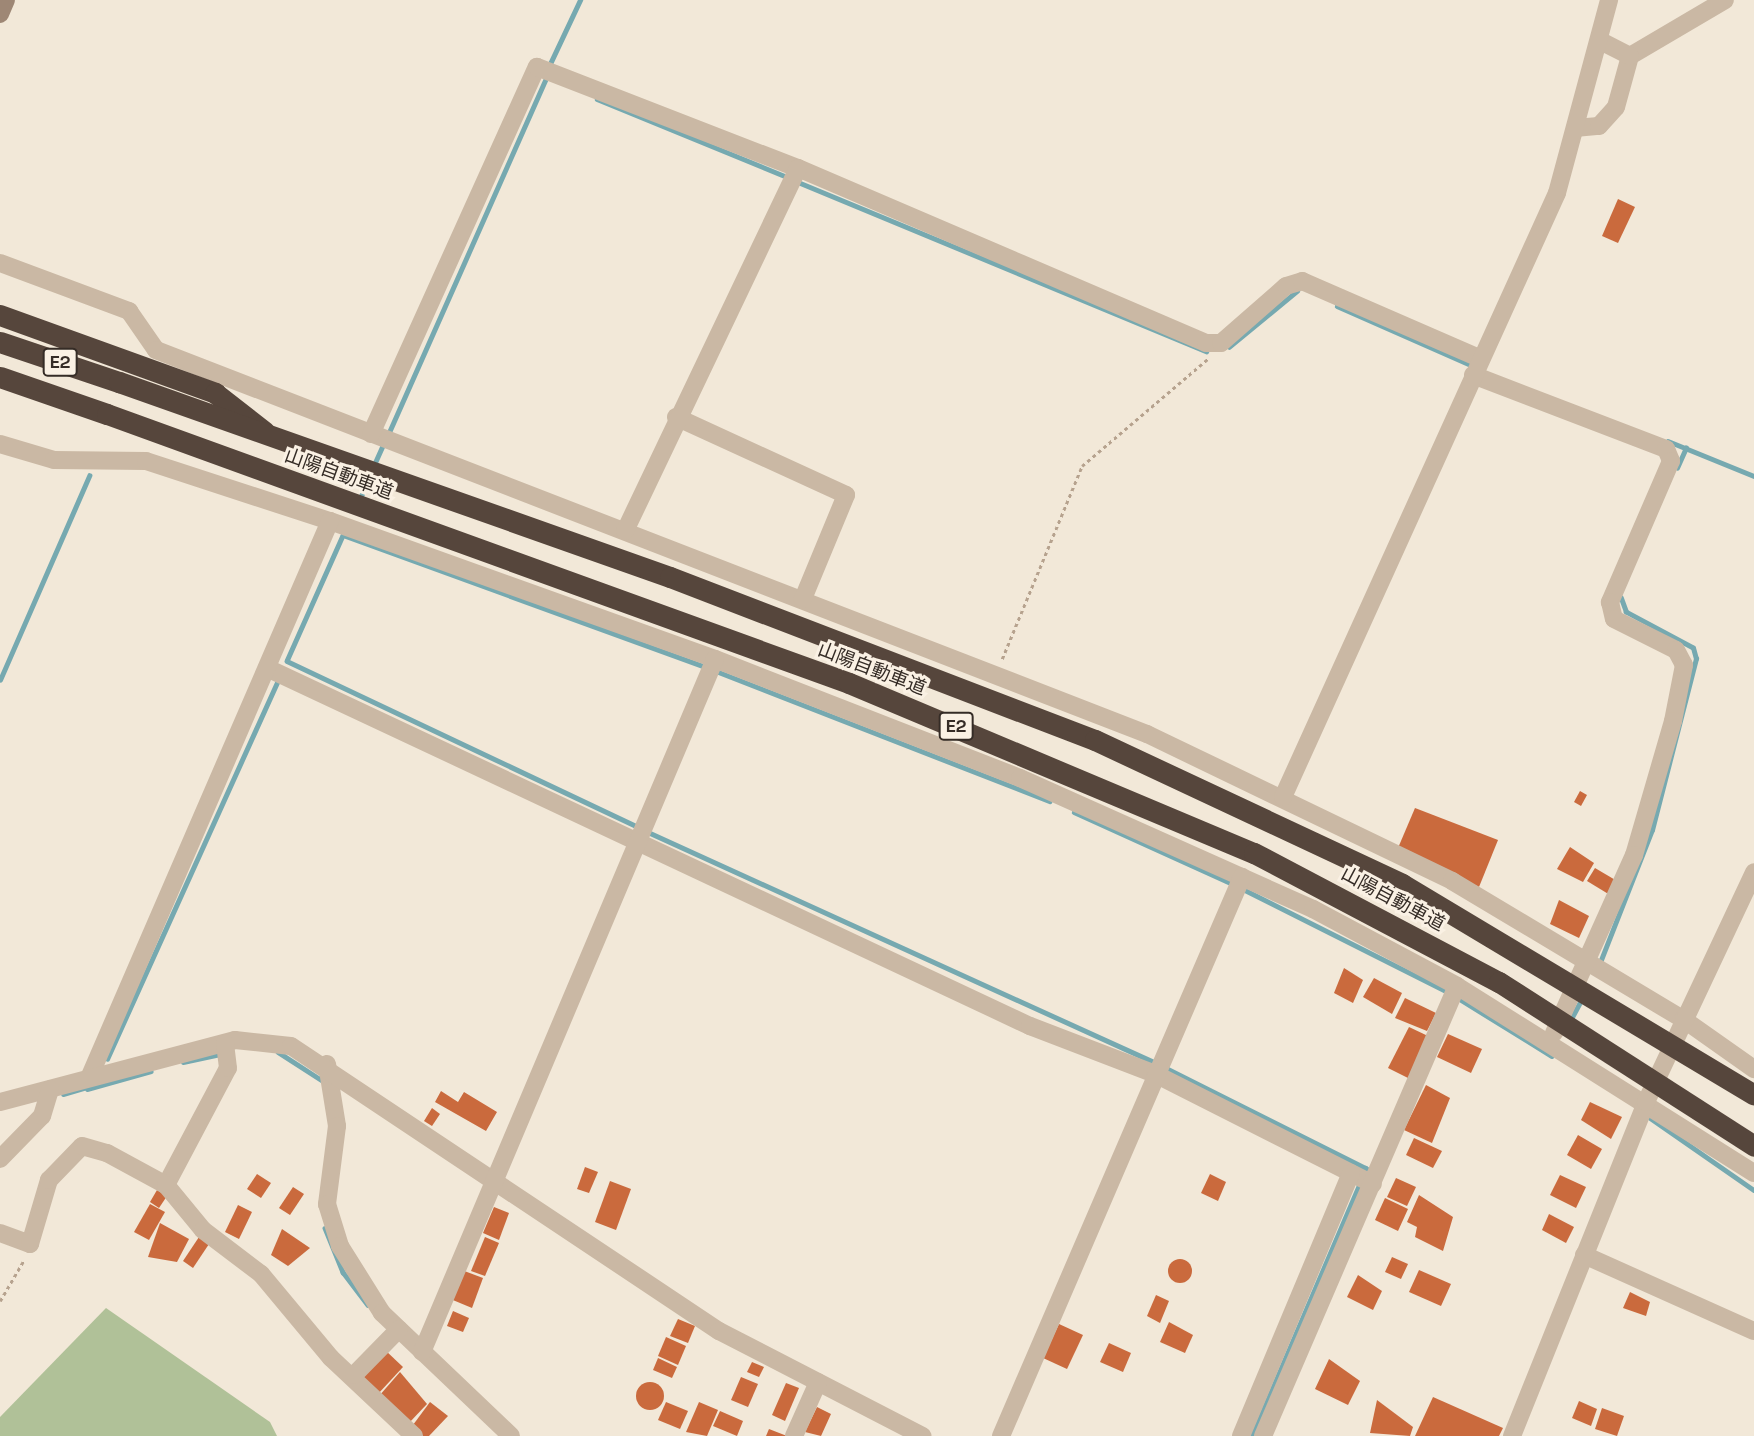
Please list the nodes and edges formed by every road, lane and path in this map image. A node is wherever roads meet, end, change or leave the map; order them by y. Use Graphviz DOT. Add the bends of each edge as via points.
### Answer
graph roads {
  1 [pos="6,0"];
  2 [pos="1609,0"];
  3 [pos="1725,0"];
  4 [pos="0,14"];
  5 [pos="1599,40"];
  6 [pos="1630,56"];
  7 [pos="1575,128"];
  8 [pos="794,176"];
  9 [pos="0,263"];
  10 [pos="0,315"];
  11 [pos="0,342"];
  12 [pos="1209,356"];
  13 [pos="1477,367"];
  14 [pos="0,377"];
  15 [pos="0,388"];
  16 [pos="107,414"];
  17 [pos="676,417"];
  18 [pos="270,436"];
  19 [pos="381,438"];
  20 [pos="0,444"];
  21 [pos="341,525"];
  22 [pos="625,531"];
  23 [pos="803,599"];
  24 [pos="711,666"];
  25 [pos="276,672"];
  26 [pos="997,672"];
  27 [pos="1283,797"];
  28 [pos="639,833"];
  29 [pos="1754,872"];
  30 [pos="1239,884"];
  31 [pos="1596,965"];
  32 [pos="1454,992"];
  33 [pos="1683,1019"];
  34 [pos="1556,1044"];
  35 [pos="226,1048"];
  36 [pos="327,1064"];
  37 [pos="1158,1068"];
  38 [pos="1754,1069"];
  39 [pos="89,1078"];
  40 [pos="50,1089"];
  41 [pos="1754,1095"];
  42 [pos="0,1102"];
  43 [pos="1643,1110"];
  44 [pos="1754,1146"];
  45 [pos="0,1159"];
  46 [pos="1754,1173"];
  47 [pos="493,1177"];
  48 [pos="1362,1179"];
  49 [pos="166,1185"];
  50 [pos="0,1233"];
  51 [pos="30,1244"];
  52 [pos="1584,1255"];
  53 [pos="0,1301"];
  54 [pos="1754,1331"];
  55 [pos="396,1333"];
  56 [pos="422,1352"];
  57 [pos="354,1375"];
  58 [pos="818,1382"];
  59 [pos="414,1436"];
  60 [pos="511,1436"];
  61 [pos="794,1436"];
  62 [pos="922,1436"];
  63 [pos="1001,1436"];
  64 [pos="1241,1436"];
  65 [pos="1263,1436"];
  66 [pos="1512,1436"];
  1 -- 4 [label="street"];
  2 -- 5 [label="street"];
  3 -- 6 [label="street"];
  5 -- 6 [label="street"];
  5 -- 7 [label="street"];
  6 -- 7 [label="street" via="1616,107 1599,126"];
  7 -- 13 [label="street" via="1558,193"];
  8 -- 13 [label="street" via="1206,343 1221,343 1286,286 1302,281"];
  8 -- 17 [label="street"];
  8 -- 19 [label="street" via="550,71 527,84"];
  9 -- 19 [label="street" via="129,311 156,350"];
  10 -- 18 [label="highway, bridge" via="215,394"];
  11 -- 18 [label="highway, 山陽自動車道 / E2, bridge"];
  12 -- 26 [label="path" via="1082,466"];
  13 -- 27 [label="street"];
  13 -- 31 [label="street" via="1666,449 1671,461 1610,602 1615,619 1676,650 1684,666 1634,855"];
  14 -- 16 [label="highway, 山陽自動車道 / E2"];
  15 -- 16 [label="highway"];
  16 -- 44 [label="highway, 山陽自動車道 / E2, bridge" via="849,683 1254,853 1499,982"];
  17 -- 22 [label="street"];
  17 -- 23 [label="street" via="846,495"];
  18 -- 41 [label="highway, 山陽自動車道 / E2, bridge" via="670,577 1095,740 1402,884"];
  19 -- 22 [label="street"];
  20 -- 21 [label="street" via="54,460 146,461"];
  21 -- 24 [label="street"];
  21 -- 25 [label="street"];
  22 -- 23 [label="street"];
  23 -- 26 [label="street"];
  24 -- 28 [label="street"];
  24 -- 30 [label="street" via="1020,778"];
  25 -- 28 [label="street"];
  25 -- 39 [label="street"];
  26 -- 27 [label="street"];
  27 -- 31 [label="street" via="1397,851"];
  28 -- 37 [label="street" via="1030,1026"];
  28 -- 47 [label="street"];
  29 -- 33 [label="street"];
  30 -- 32 [label="street"];
  30 -- 37 [label="street"];
  31 -- 33 [label="street"];
  31 -- 34 [label="street"];
  32 -- 34 [label="street"];
  32 -- 48 [label="street"];
  33 -- 38 [label="street"];
  33 -- 43 [label="street"];
  34 -- 43 [label="street"];
  35 -- 36 [label="street" via="263,1038"];
  35 -- 39 [label="street"];
  35 -- 49 [label="street" via="228,1068"];
  36 -- 47 [label="street"];
  36 -- 55 [label="street" via="337,1126 327,1204 359,1282"];
  37 -- 48 [label="street"];
  37 -- 63 [label="street"];
  39 -- 40 [label="street"];
  40 -- 42 [label="street"];
  40 -- 45 [label="street" via="42,1116"];
  43 -- 46 [label="street"];
  43 -- 52 [label="street"];
  47 -- 56 [label="street"];
  47 -- 58 [label="street" via="719,1331"];
  48 -- 64 [label="street"];
  48 -- 65 [label="street"];
  49 -- 51 [label="street" via="82,1146 49,1180"];
  49 -- 57 [label="street" via="203,1230 261,1274 331,1358"];
  50 -- 51 [label="street"];
  51 -- 53 [label="path"];
  52 -- 54 [label="street"];
  52 -- 66 [label="street"];
  55 -- 56 [label="street"];
  55 -- 57 [label="street"];
  56 -- 60 [label="street"];
  57 -- 59 [label="street"];
  58 -- 61 [label="street"];
  58 -- 62 [label="street"];
}
